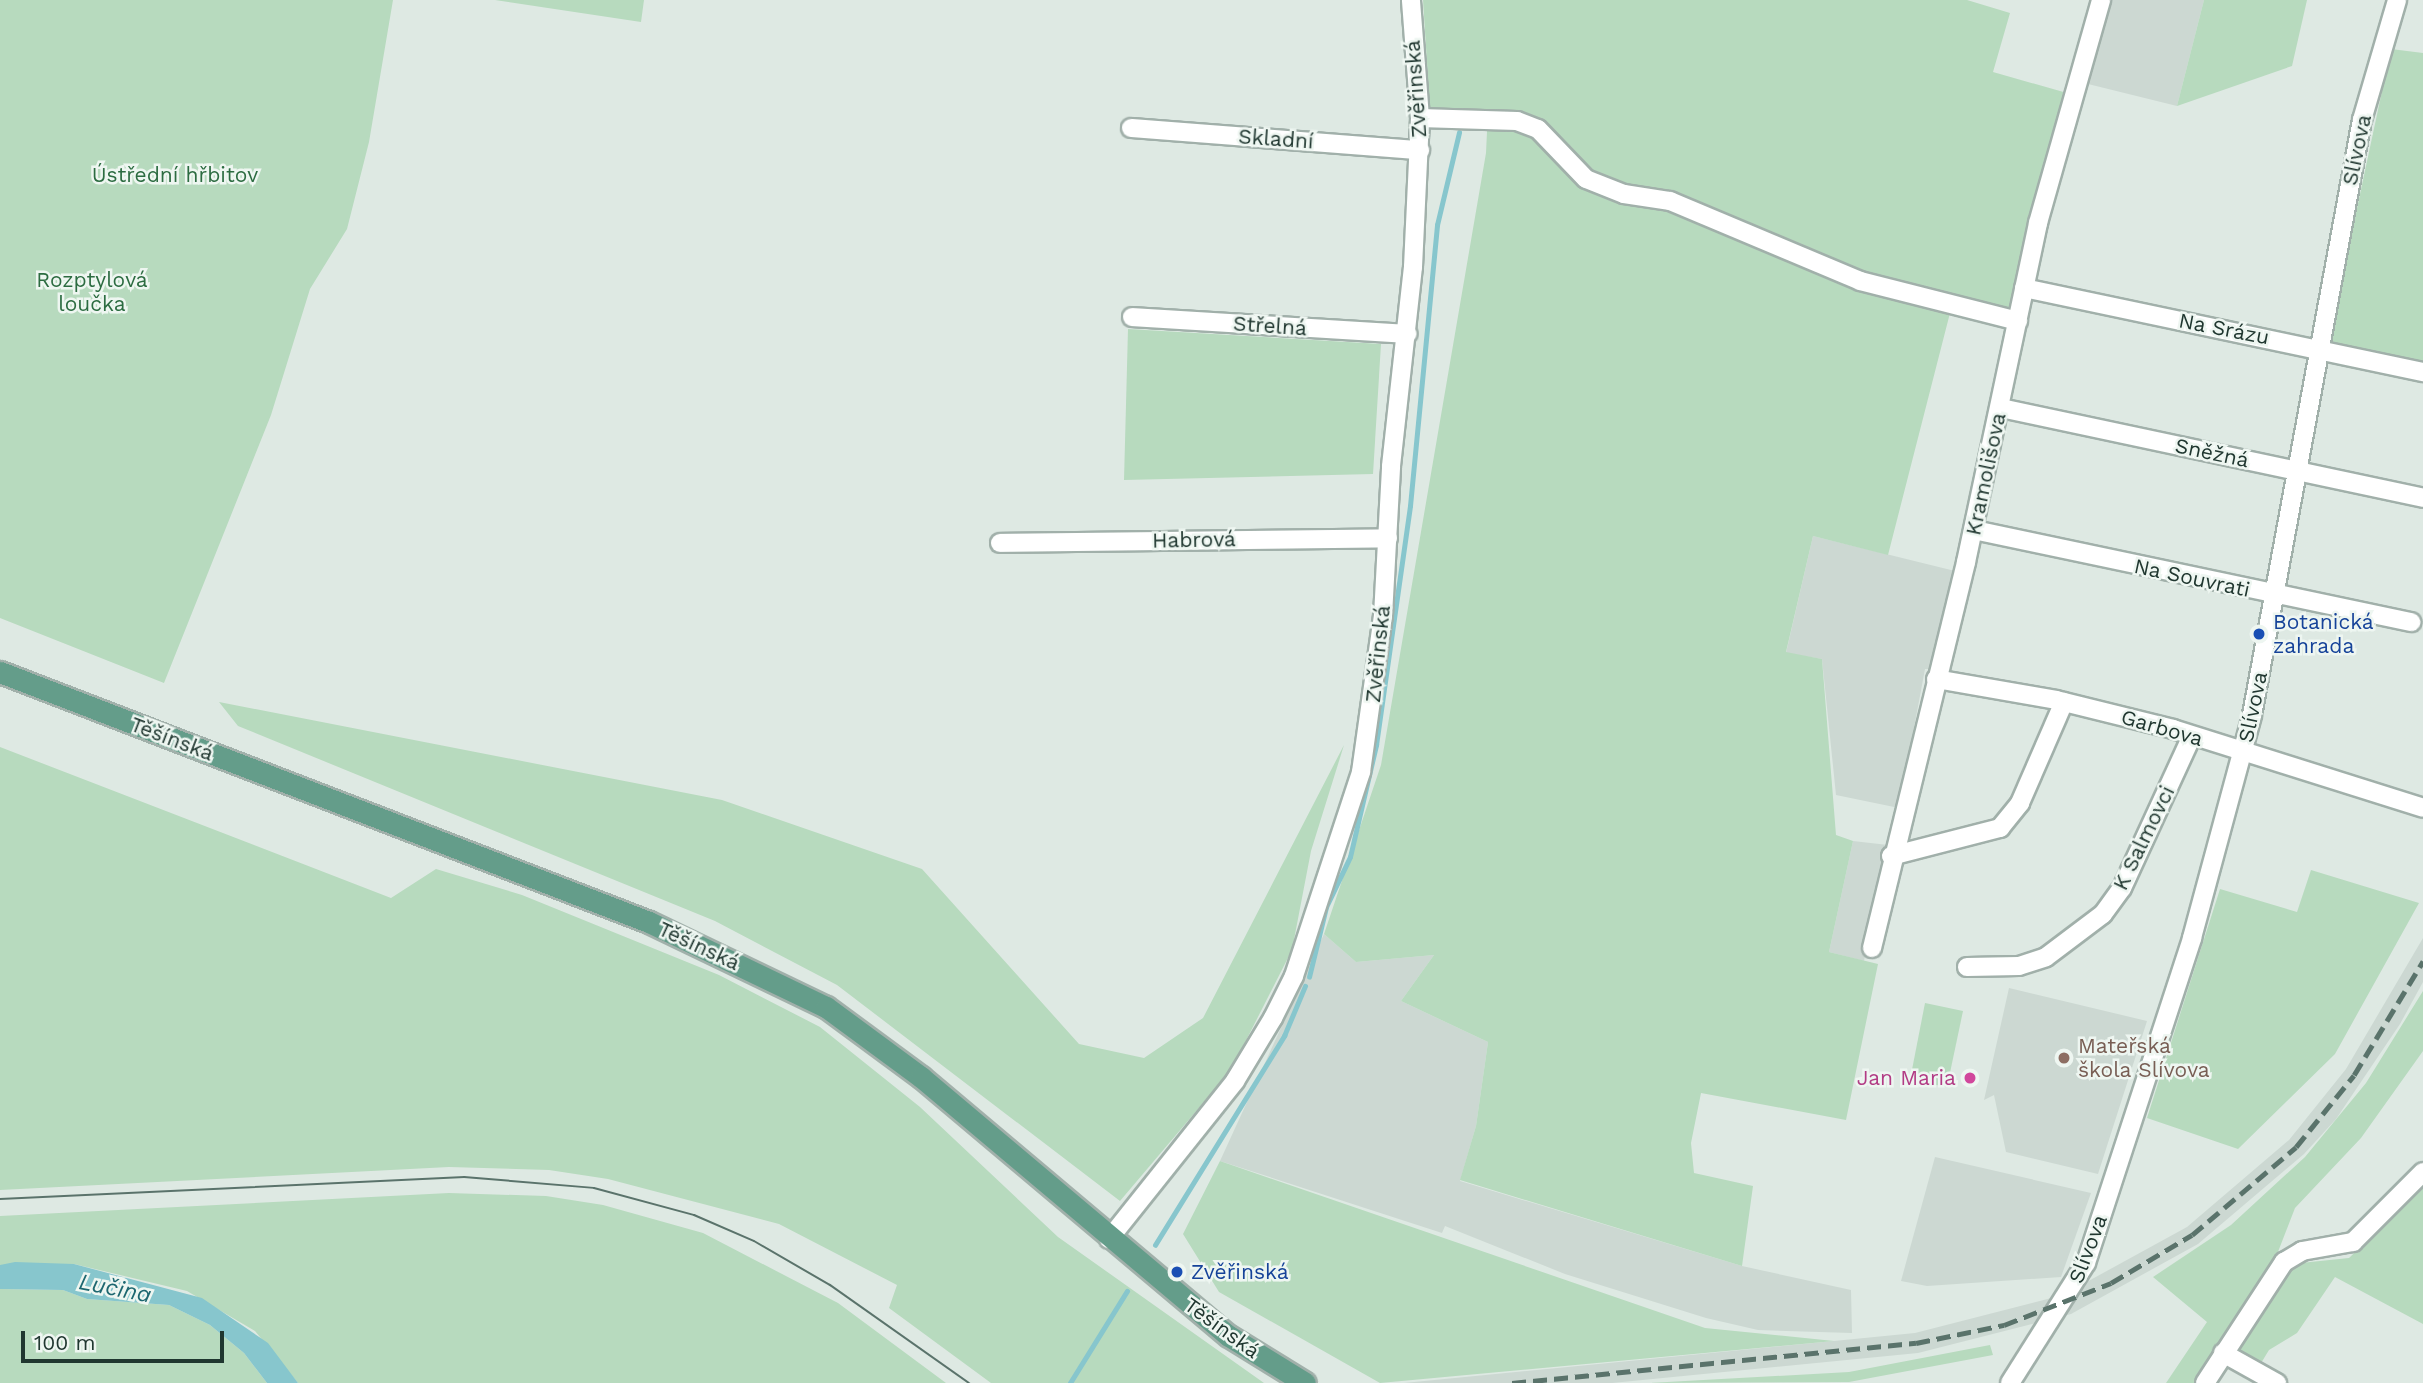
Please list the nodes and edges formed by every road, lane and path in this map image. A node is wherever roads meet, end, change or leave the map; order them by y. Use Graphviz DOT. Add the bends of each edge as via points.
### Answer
graph roads {
  1 [pos="1411,0"];
  2 [pos="2101,0"];
  3 [pos="2397,0"];
  4 [pos="1420,118"];
  5 [pos="1131,128"];
  6 [pos="1420,150"];
  7 [pos="2024,288"];
  8 [pos="1132,317"];
  9 [pos="2018,321"];
  10 [pos="1407,334"];
  11 [pos="2317,348"];
  12 [pos="2423,372"];
  13 [pos="2001,408"];
  14 [pos="2293,471"];
  15 [pos="2423,498"];
  16 [pos="1973,530"];
  17 [pos="1388,538"];
  18 [pos="1000,543"];
  19 [pos="2273,596"];
  20 [pos="2411,622"];
  21 [pos="0,672"];
  22 [pos="1936,678"];
  23 [pos="2064,702"];
  24 [pos="2192,736"];
  25 [pos="2243,753"];
  26 [pos="2423,808"];
  27 [pos="1891,856"];
  28 [pos="1872,948"];
  29 [pos="1967,967"];
  30 [pos="2423,1172"];
  31 [pos="1109,1239"];
  32 [pos="2223,1353"];
  33 [pos="1305,1383"];
  34 [pos="2011,1383"];
  35 [pos="2205,1383"];
  36 [pos="2277,1383"];
  1 -- 4 [label="street, Zvěřinská"];
  2 -- 7 [label="street, Kramolišova"];
  3 -- 11 [label="street, Slívova" via="2362,120"];
  4 -- 6 [label="street, Zvěřinská"];
  4 -- 9 [label="street" via="1517,121 1538,129 1586,179 1624,194 1682,206 1860,281"];
  5 -- 6 [label="street, Skladní"];
  6 -- 10 [label="street, Zvěřinská"];
  7 -- 9 [label="street, Kramolišova"];
  7 -- 11 [label="street, Na Srázu"];
  8 -- 10 [label="street, Střelná"];
  9 -- 13 [label="street, Kramolišova"];
  10 -- 17 [label="street, Zvěřinská"];
  11 -- 12 [label="street, Na Srázu"];
  11 -- 14 [label="street, Slívova"];
  13 -- 14 [label="street, Sněžná"];
  13 -- 16 [label="street, Kramolišova"];
  14 -- 15 [label="street, Sněžná"];
  14 -- 19 [label="street, Slívova"];
  16 -- 19 [label="street, Na Souvrati"];
  16 -- 22 [label="street, Kramolišova"];
  17 -- 18 [label="street, Habrová"];
  17 -- 31 [label="street, Zvěřinská" via="1375,694 1361,772 1294,976 1235,1082"];
  19 -- 20 [label="street, Na Souvrati"];
  19 -- 25 [label="street, Slívova"];
  21 -- 31 [label="main road, Těšínská" via="649,922 827,1007 921,1076"];
  22 -- 23 [label="street, Garbova"];
  22 -- 27 [label="street, Kramolišova"];
  23 -- 24 [label="street, Garbova"];
  23 -- 27 [label="street" via="2020,803 2000,828"];
  24 -- 25 [label="street, Garbova"];
  24 -- 29 [label="street, K Salmovci" via="2122,888 2103,914 2046,957 2019,966"];
  25 -- 26 [label="street, Garbova"];
  25 -- 34 [label="street, Slívova" via="2192,938 2086,1263"];
  27 -- 28 [label="street, Kramolišova"];
  30 -- 32 [label="street" via="2353,1242 2302,1251 2284,1262"];
  31 -- 33 [label="main road, Těšínská" via="1229,1336"];
  32 -- 35 [label="street"];
  32 -- 36 [label="street"];
}
